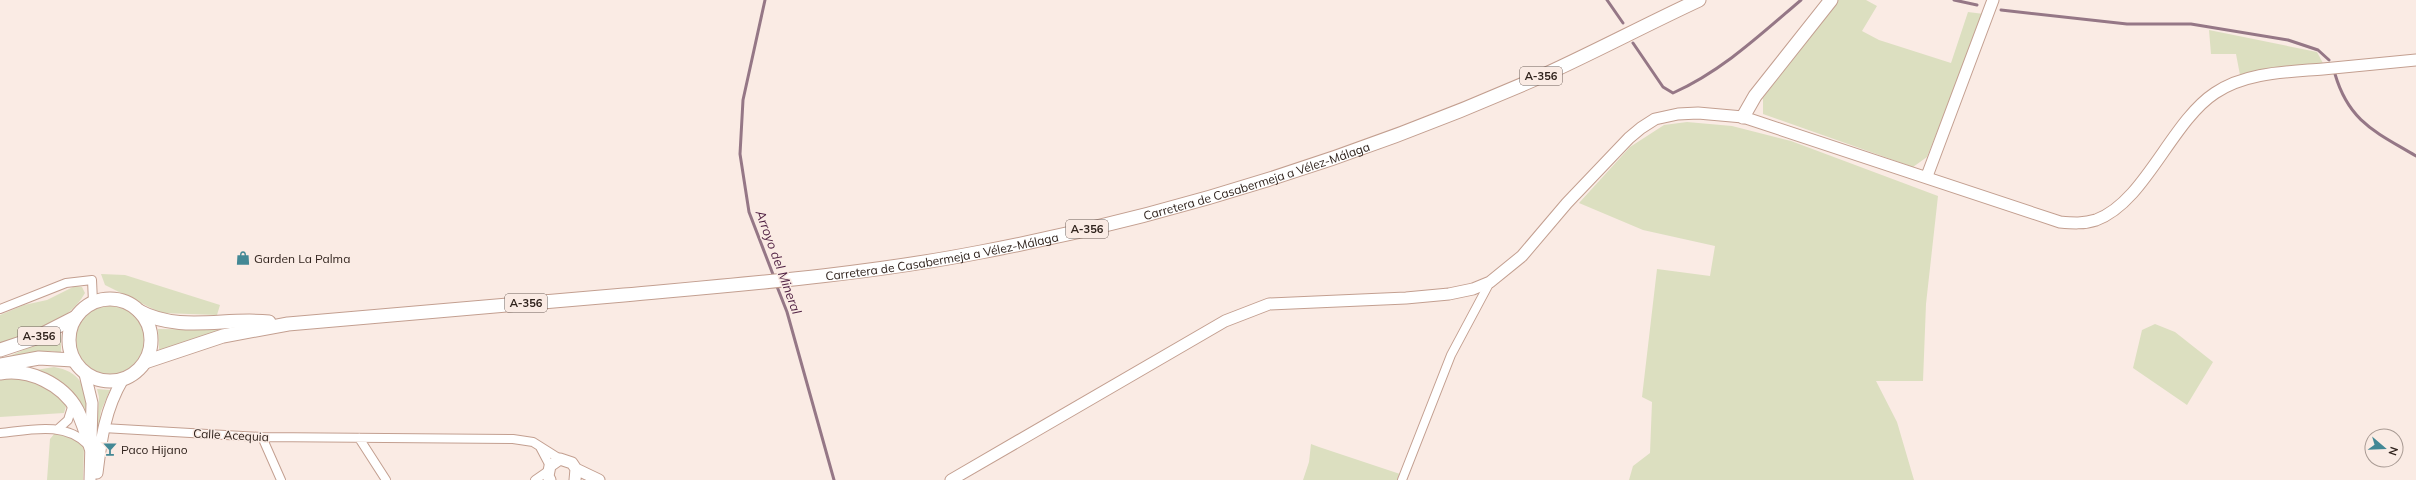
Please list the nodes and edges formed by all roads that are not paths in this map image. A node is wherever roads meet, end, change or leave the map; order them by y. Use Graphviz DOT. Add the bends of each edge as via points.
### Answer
graph roads {
  1 [pos="1698,0"];
  2 [pos="1993,0"];
  3 [pos="1829,2"];
  4 [pos="2416,60"];
  5 [pos="1744,117"];
  6 [pos="1927,176"];
  7 [pos="1490,282"];
  8 [pos="93,302"];
  9 [pos="0,310"];
  10 [pos="138,310"];
  11 [pos="76,317"];
  12 [pos="288,324"];
  13 [pos="0,350"];
  14 [pos="74,360"];
  15 [pos="145,362"];
  16 [pos="0,365"];
  17 [pos="0,373"];
  18 [pos="85,374"];
  19 [pos="123,379"];
  20 [pos="73,404"];
  21 [pos="103,428"];
  22 [pos="58,429"];
  23 [pos="0,433"];
  24 [pos="262,437"];
  25 [pos="359,438"];
  26 [pos="540,446"];
  27 [pos="91,448"];
  28 [pos="560,459"];
  29 [pos="549,472"];
  30 [pos="575,475"];
  31 [pos="90,480"];
  32 [pos="96,480"];
  33 [pos="281,480"];
  34 [pos="386,480"];
  35 [pos="535,480"];
  36 [pos="599,480"];
  37 [pos="951,480"];
  38 [pos="1402,480"];
  1 -- 12 [label="main road, Carretera de Casabermeja a Vélez-Málaga / A-356" via="1520,85 1378,141 1211,196 1095,228 884,269 764,283"];
  2 -- 6 [label="street"];
  3 -- 5 [label="main road" via="1755,96"];
  4 -- 6 [label="street" via="2260,75 2215,93 2191,115 2131,193 2112,211 2096,220 2060,222"];
  5 -- 6 [label="street"];
  5 -- 7 [label="street" via="1698,113 1655,119 1629,138 1522,256"];
  7 -- 37 [label="street" via="1449,294 1269,304 1225,321"];
  7 -- 38 [label="street" via="1451,355"];
  8 -- 9 [label="street" via="92,280 66,283"];
  8 -- 10 [label="main road, A-356" via="117,300 128,303"];
  8 -- 11 [label="main road, A-356"];
  10 -- 12 [label="main road, Carretera de Casabermeja a Vélez-Málaga / A-356" via="151,318 177,323 263,321"];
  10 -- 15 [label="main road" via="146,321 150,335 150,349"];
  11 -- 13 [label="main road, A-356" via="34,339"];
  11 -- 14 [label="main road, A-356" via="70,331 69,346"];
  12 -- 15 [label="main road, Carretera de Casabermeja a Vélez-Málaga / A-356" via="223,336"];
  14 -- 16 [label="main road, A-356" via="39,358"];
  14 -- 18 [label="main road, A-356"];
  15 -- 19 [label="main road, A-356"];
  17 -- 20 [label="main road" via="35,375 54,386"];
  18 -- 19 [label="main road, A-356" via="104,381"];
  18 -- 27 [label="street" via="92,403"];
  19 -- 21 [label="street" via="113,396"];
  20 -- 22 [label="street" via="68,420"];
  20 -- 27 [label="main road"];
  21 -- 24 [label="street, Calle Acequia"];
  21 -- 32 [label="street"];
  22 -- 23 [label="street"];
  22 -- 27 [label="street" via="78,436"];
  24 -- 25 [label="street, Calle Acequia"];
  24 -- 33 [label="street"];
  25 -- 26 [label="street, Calle Acequia" via="513,439 533,442"];
  25 -- 34 [label="street"];
  26 -- 28 [label="street, Calle Acequia"];
  26 -- 29 [label="street"];
  27 -- 31 [label="street"];
  28 -- 29 [label="street"];
  28 -- 30 [label="street" via="572,463"];
  29 -- 35 [label="street"];
  30 -- 36 [label="street"];
}
